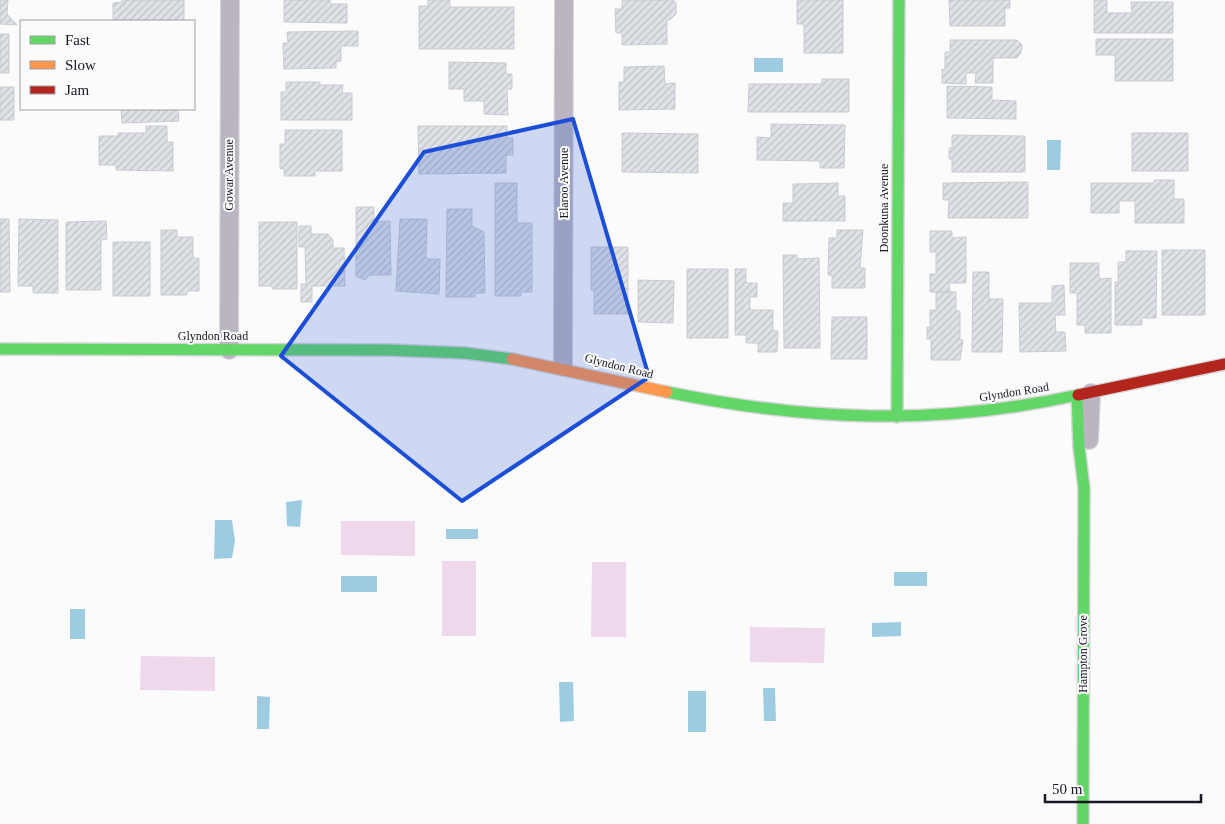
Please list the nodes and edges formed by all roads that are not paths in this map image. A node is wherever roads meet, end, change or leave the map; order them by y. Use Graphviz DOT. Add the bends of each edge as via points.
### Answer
graph roads {
  1 [pos="230,0"];
  2 [pos="564,0"];
  3 [pos="899,0"];
  4 [pos="0,349"];
  5 [pos="228,350"];
  6 [pos="1225,364"];
  7 [pos="563,367"];
  8 [pos="1084,394"];
  9 [pos="897,417"];
  10 [pos="1084,488"];
  11 [pos="1083,823"];
  1 -- 5 [label="street, Gowar Avenue"];
  2 -- 7 [label="street, Elaroo Avenue"];
  3 -- 9 [label="street, Doonkuna Avenue"];
  4 -- 5 [label="street, Glyndon Road"];
  5 -- 7 [label="street, Glyndon Road" via="430,351"];
  6 -- 8 [label="street, Glyndon Road"];
  7 -- 9 [label="street, Glyndon Road" via="670,393 764,410"];
  8 -- 9 [label="street, Glyndon Road" via="986,411"];
  8 -- 10 [label="street, Hampton Grove" via="1089,447"];
  10 -- 11 [label="street, Hampton Grove"];
}
